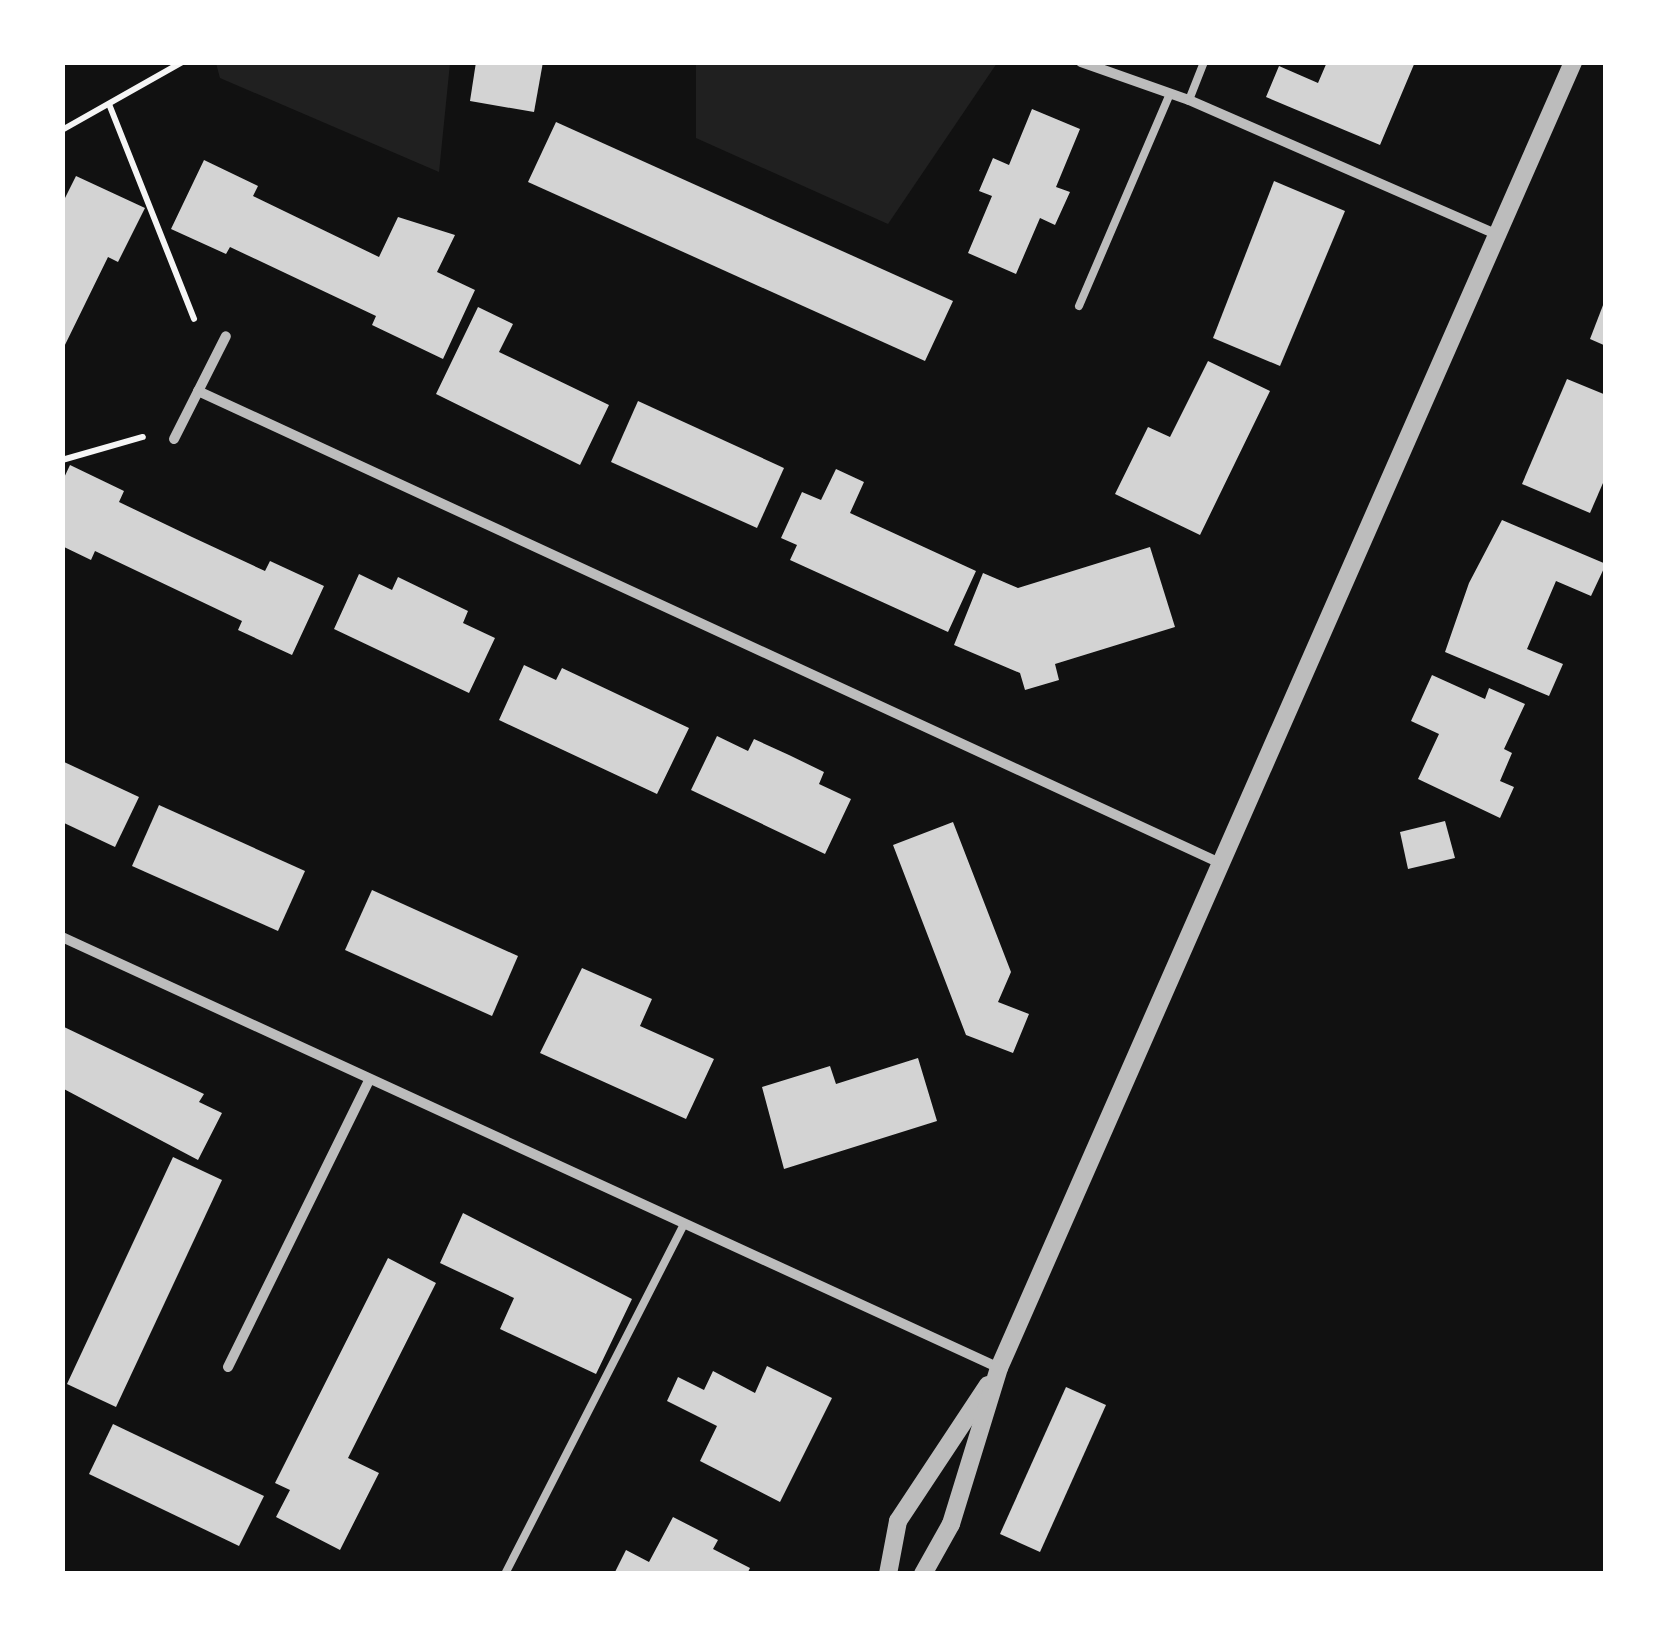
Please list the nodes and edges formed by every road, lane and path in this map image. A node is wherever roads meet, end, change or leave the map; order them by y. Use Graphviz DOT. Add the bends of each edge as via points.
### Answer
graph roads {
  1 [pos="182,62"];
  2 [pos="1081,62"];
  3 [pos="1204,62"];
  4 [pos="1573,62"];
  5 [pos="1170,94"];
  6 [pos="1189,100"];
  7 [pos="108,104"];
  8 [pos="62,130"];
  9 [pos="1501,236"];
  10 [pos="1079,306"];
  11 [pos="226,336"];
  12 [pos="198,391"];
  13 [pos="174,439"];
  14 [pos="62,460"];
  15 [pos="1222,864"];
  16 [pos="62,937"];
  17 [pos="370,1080"];
  18 [pos="683,1226"];
  19 [pos="228,1367"];
  20 [pos="999,1368"];
  21 [pos="505,1574"];
  22 [pos="888,1574"];
  23 [pos="923,1574"];
  1 -- 7 [label="path"];
  2 -- 5 [label="street"];
  3 -- 6 [label="lane"];
  4 -- 9 [label="street"];
  5 -- 6 [label="street"];
  5 -- 10 [label="lane"];
  6 -- 9 [label="street"];
  7 -- 8 [label="path"];
  7 -- 11 [label="path" via="194,320"];
  9 -- 15 [label="street"];
  11 -- 12 [label="street"];
  12 -- 13 [label="street"];
  12 -- 15 [label="street"];
  13 -- 14 [label="path" via="136,437"];
  15 -- 20 [label="street"];
  16 -- 17 [label="street"];
  17 -- 18 [label="street"];
  17 -- 19 [label="street"];
  18 -- 20 [label="street"];
  18 -- 21 [label="lane"];
  20 -- 22 [label="street" via="898,1521"];
  20 -- 23 [label="street" via="951,1524"];
}
